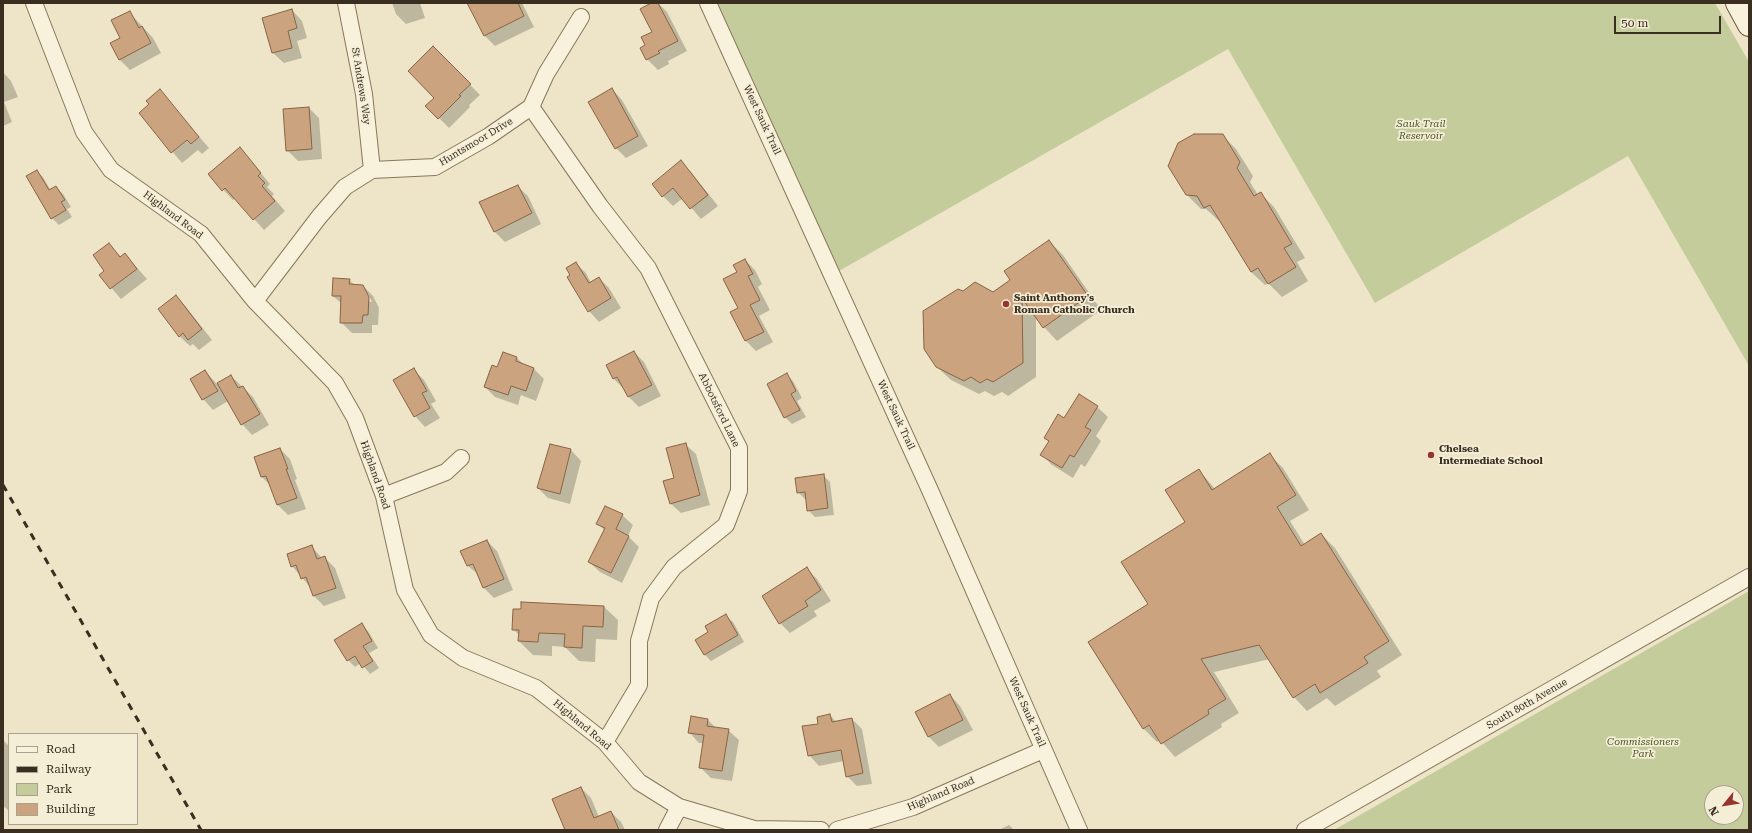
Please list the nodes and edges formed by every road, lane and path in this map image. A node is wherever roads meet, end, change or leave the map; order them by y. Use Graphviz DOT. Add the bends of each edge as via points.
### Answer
graph roads {
  1 [pos="34,3"];
  2 [pos="346,3"];
  3 [pos="708,3"];
  4 [pos="1737,3"];
  5 [pos="581,17"];
  6 [pos="1749,25"];
  7 [pos="531,107"];
  8 [pos="372,170"];
  9 [pos="255,302"];
  10 [pos="461,458"];
  11 [pos="384,496"];
  12 [pos="1749,577"];
  13 [pos="605,742"];
  14 [pos="1043,750"];
  15 [pos="679,808"];
  16 [pos="667,830"];
  17 [pos="821,830"];
  18 [pos="837,830"];
  19 [pos="1079,830"];
  20 [pos="1305,830"];
  1 -- 9 [label="street, Highland Road" via="84,132 111,170 201,234"];
  2 -- 8 [label="street, St Andrews Way" via="364,94"];
  3 -- 14 [label="street, West Sauk Trail" via="929,488"];
  4 -- 6 [label="main road"];
  5 -- 7 [label="street" via="546,74"];
  7 -- 8 [label="street, Huntsmoor Drive" via="489,136 435,167"];
  7 -- 13 [label="street, Abbotsford Lane" via="600,206 648,268 738,448 739,491 726,525 674,567 651,598 639,641 639,685"];
  8 -- 9 [label="street, Huntsmoor Drive" via="345,187"];
  9 -- 11 [label="street, Highland Road" via="335,383 355,418"];
  10 -- 11 [label="street" via="446,472"];
  11 -- 13 [label="street, Highland Road" via="405,590 431,635 463,658 536,688"];
  12 -- 20 [label="street, South 80th Avenue"];
  13 -- 15 [label="street, Highland Road" via="639,782"];
  14 -- 18 [label="street, Highland Road" via="913,806"];
  14 -- 19 [label="street, West Sauk Trail"];
  15 -- 16 [label="street"];
  15 -- 17 [label="street, Highland Road" via="754,829"];
}
